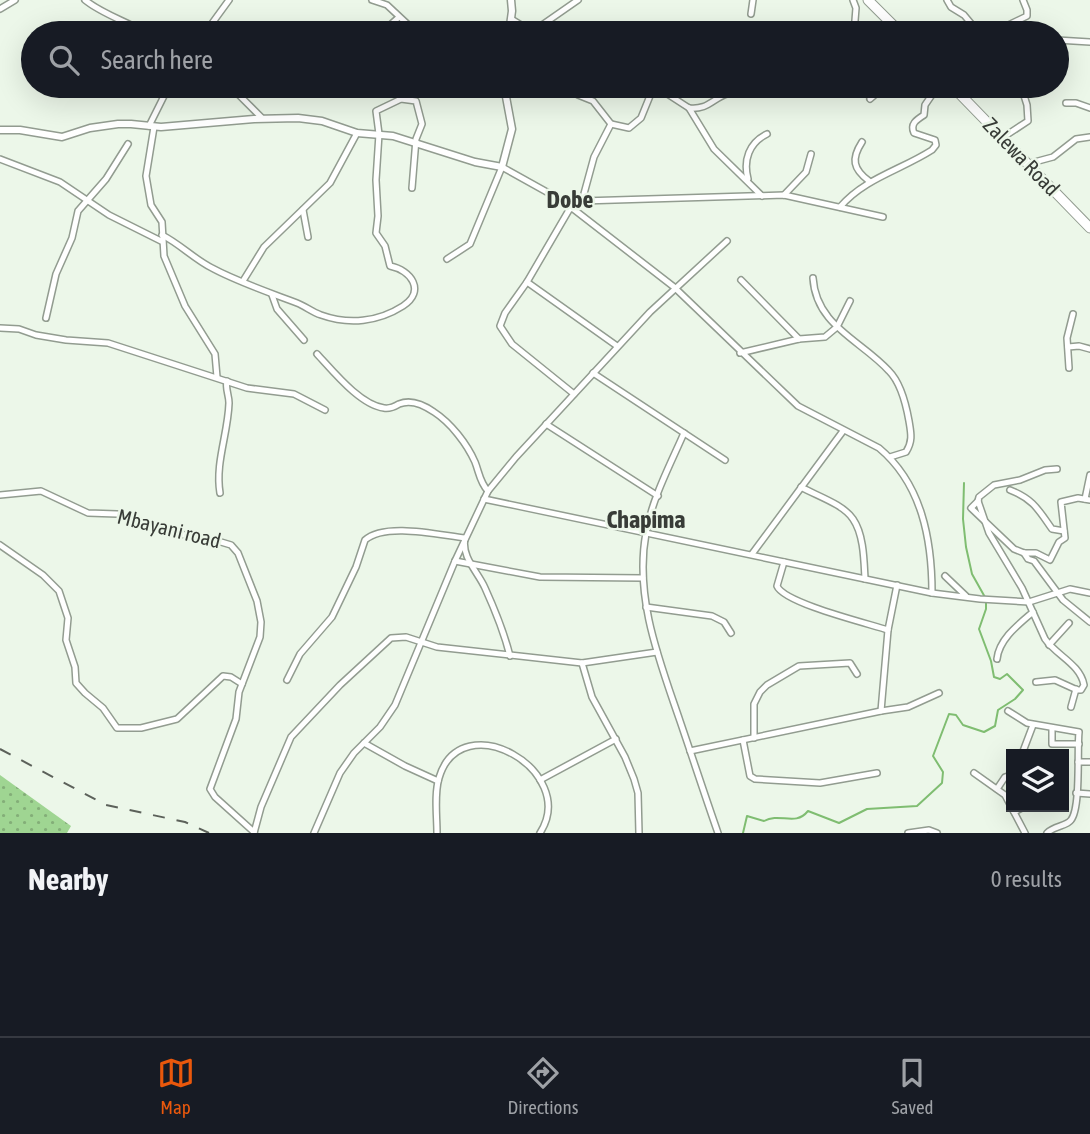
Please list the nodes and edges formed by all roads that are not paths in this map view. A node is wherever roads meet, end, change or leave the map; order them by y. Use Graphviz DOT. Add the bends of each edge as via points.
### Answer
graph roads {
  1 [pos="15,0"];
  2 [pos="85,0"];
  3 [pos="229,0"];
  4 [pos="372,0"];
  5 [pos="511,0"];
  6 [pos="578,0"];
  7 [pos="753,0"];
  8 [pos="853,0"];
  9 [pos="868,0"];
  10 [pos="947,0"];
  11 [pos="1026,1"];
  12 [pos="0,9"];
  13 [pos="751,14"];
  14 [pos="398,18"];
  15 [pos="511,19"];
  16 [pos="125,21"];
  17 [pos="214,21"];
  18 [pos="395,21"];
  19 [pos="402,21"];
  20 [pos="514,21"];
  21 [pos="549,21"];
  22 [pos="855,21"];
  23 [pos="889,21"];
  24 [pos="969,21"];
  25 [pos="1019,21"];
  26 [pos="1069,41"];
  27 [pos="1090,42"];
  28 [pos="164,98"];
  29 [pos="242,98"];
  30 [pos="507,98"];
  31 [pos="586,98"];
  32 [pos="650,98"];
  33 [pos="673,98"];
  34 [pos="720,98"];
  35 [pos="930,98"];
  36 [pos="964,98"];
  37 [pos="1025,98"];
  38 [pos="1066,103"];
  39 [pos="689,108"];
  40 [pos="1090,108"];
  41 [pos="262,118"];
  42 [pos="611,124"];
  43 [pos="151,127"];
  44 [pos="0,130"];
  45 [pos="357,133"];
  46 [pos="379,134"];
  47 [pos="767,134"];
  48 [pos="1090,137"];
  49 [pos="1002,138"];
  50 [pos="416,142"];
  51 [pos="862,142"];
  52 [pos="128,144"];
  53 [pos="811,154"];
  54 [pos="0,159"];
  55 [pos="1027,164"];
  56 [pos="502,167"];
  57 [pos="748,179"];
  58 [pos="869,181"];
  59 [pos="412,188"];
  60 [pos="762,195"];
  61 [pos="784,195"];
  62 [pos="87,200"];
  63 [pos="582,201"];
  64 [pos="572,207"];
  65 [pos="840,207"];
  66 [pos="303,210"];
  67 [pos="883,217"];
  68 [pos="1090,228"];
  69 [pos="308,237"];
  70 [pos="162,238"];
  71 [pos="727,241"];
  72 [pos="447,259"];
  73 [pos="813,278"];
  74 [pos="741,279"];
  75 [pos="243,281"];
  76 [pos="527,282"];
  77 [pos="674,287"];
  78 [pos="272,296"];
  79 [pos="850,300"];
  80 [pos="1073,314"];
  81 [pos="46,318"];
  82 [pos="837,327"];
  83 [pos="0,328"];
  84 [pos="799,339"];
  85 [pos="304,340"];
  86 [pos="617,346"];
  87 [pos="1068,347"];
  88 [pos="1090,349"];
  89 [pos="740,353"];
  90 [pos="317,354"];
  91 [pos="1069,368"];
  92 [pos="593,373"];
  93 [pos="217,377"];
  94 [pos="227,381"];
  95 [pos="574,394"];
  96 [pos="325,410"];
  97 [pos="546,424"];
  98 [pos="843,431"];
  99 [pos="684,433"];
  100 [pos="890,457"];
  101 [pos="725,460"];
  102 [pos="1057,469"];
  103 [pos="1090,475"];
  104 [pos="801,487"];
  105 [pos="1010,490"];
  106 [pos="488,491"];
  107 [pos="219,493"];
  108 [pos="0,495"];
  109 [pos="658,496"];
  110 [pos="484,499"];
  111 [pos="1088,499"];
  112 [pos="986,524"];
  113 [pos="1064,529"];
  114 [pos="1072,529"];
  115 [pos="645,534"];
  116 [pos="464,538"];
  117 [pos="0,545"];
  118 [pos="1024,553"];
  119 [pos="752,554"];
  120 [pos="454,561"];
  121 [pos="784,562"];
  122 [pos="471,564"];
  123 [pos="945,576"];
  124 [pos="643,579"];
  125 [pos="865,579"];
  126 [pos="897,585"];
  127 [pos="1057,592"];
  128 [pos="932,593"];
  129 [pos="1090,593"];
  130 [pos="969,597"];
  131 [pos="1029,602"];
  132 [pos="646,607"];
  133 [pos="1033,612"];
  134 [pos="1090,622"];
  135 [pos="1069,623"];
  136 [pos="888,630"];
  137 [pos="730,633"];
  138 [pos="421,641"];
  139 [pos="1049,645"];
  140 [pos="657,652"];
  141 [pos="510,656"];
  142 [pos="997,659"];
  143 [pos="582,663"];
  144 [pos="857,674"];
  145 [pos="287,680"];
  146 [pos="1036,682"];
  147 [pos="242,684"];
  148 [pos="1076,690"];
  149 [pos="939,693"];
  150 [pos="1071,707"];
  151 [pos="881,711"];
  152 [pos="1008,711"];
  153 [pos="1033,725"];
  154 [pos="1052,728"];
  155 [pos="754,737"];
  156 [pos="616,739"];
  157 [pos="743,740"];
  158 [pos="364,743"];
  159 [pos="1079,744"];
  160 [pos="1025,749"];
  161 [pos="690,751"];
  162 [pos="1078,762"];
  163 [pos="1090,762"];
  164 [pos="877,773"];
  165 [pos="974,773"];
  166 [pos="1006,776"];
  167 [pos="438,780"];
  168 [pos="540,780"];
  169 [pos="997,789"];
  170 [pos="1076,793"];
  171 [pos="1090,794"];
  172 [pos="1006,797"];
  173 [pos="1014,812"];
  174 [pos="254,832"];
  175 [pos="314,833"];
  176 [pos="437,833"];
  177 [pos="540,833"];
  178 [pos="639,833"];
  179 [pos="719,833"];
  180 [pos="908,833"];
  181 [pos="937,833"];
  182 [pos="1025,833"];
  183 [pos="1047,833"];
  1 -- 12 [label="street"];
  2 -- 16 [label="street"];
  3 -- 17 [label="street"];
  4 -- 14 [label="street" via="387,5"];
  5 -- 15 [label="street"];
  6 -- 21 [label="street"];
  7 -- 13 [label="street"];
  8 -- 22 [label="street"];
  9 -- 23 [label="highway"];
  10 -- 24 [label="street"];
  11 -- 25 [label="street" via="1027,10"];
  14 -- 18 [label="street"];
  14 -- 19 [label="street"];
  15 -- 20 [label="street"];
  26 -- 27 [label="street"];
  28 -- 43 [label="street"];
  29 -- 41 [label="street"];
  30 -- 56 [label="street" via="512,129"];
  31 -- 42 [label="street"];
  32 -- 42 [label="street" via="642,118 629,128"];
  33 -- 39 [label="street"];
  34 -- 39 [label="street"];
  35 -- 58 [label="street" via="924,116 912,127 914,133 936,145"];
  36 -- 49 [label="highway, Zalewa Road"];
  37 -- 49 [label="street" via="1028,121"];
  38 -- 40 [label="street"];
  39 -- 57 [label="street" via="714,149"];
  41 -- 43 [label="street"];
  41 -- 45 [label="street" via="310,119"];
  42 -- 63 [label="street" via="594,157"];
  43 -- 44 [label="street" via="96,127 59,137"];
  43 -- 70 [label="street" via="146,176 151,205 161,218"];
  45 -- 46 [label="street"];
  45 -- 66 [label="street" via="330,183"];
  46 -- 50 [label="street"];
  46 -- 50 [label="street" via="377,109 413,99 422,120"];
  46 -- 78 [label="street" via="376,233 390,266 404,270 413,283 411,300 389,315 361,321 320,315"];
  47 -- 57 [label="street" via="747,156"];
  48 -- 55 [label="street" via="1076,139 1053,157"];
  49 -- 55 [label="highway, Zalewa Road"];
  50 -- 56 [label="street"];
  50 -- 59 [label="street"];
  51 -- 58 [label="street" via="854,164"];
  52 -- 62 [label="street"];
  53 -- 61 [label="street" via="806,172"];
  54 -- 62 [label="street" via="60,183"];
  55 -- 68 [label="highway, Zalewa Road"];
  56 -- 64 [label="street"];
  56 -- 72 [label="street" via="470,244"];
  57 -- 60 [label="street"];
  58 -- 65 [label="street"];
  60 -- 61 [label="street"];
  60 -- 63 [label="street"];
  61 -- 65 [label="street"];
  62 -- 70 [label="street"];
  62 -- 81 [label="street" via="75,217"];
  63 -- 64 [label="street"];
  64 -- 76 [label="street"];
  64 -- 77 [label="street"];
  65 -- 67 [label="street"];
  66 -- 69 [label="street"];
  66 -- 75 [label="street" via="264,247"];
  70 -- 75 [label="street" via="209,267"];
  70 -- 93 [label="street" via="165,262 177,291 215,354"];
  71 -- 77 [label="street"];
  73 -- 82 [label="street" via="817,302"];
  74 -- 84 [label="street"];
  75 -- 78 [label="street"];
  76 -- 86 [label="street"];
  76 -- 95 [label="street" via="505,313 501,331"];
  77 -- 86 [label="street"];
  77 -- 89 [label="street"];
  78 -- 85 [label="street" via="277,309"];
  79 -- 82 [label="street"];
  80 -- 87 [label="street"];
  82 -- 84 [label="street" via="825,337"];
  82 -- 100 [label="street" via="898,384 911,441 906,452"];
  83 -- 93 [label="street" via="108,343"];
  84 -- 89 [label="street"];
  86 -- 92 [label="street"];
  87 -- 88 [label="street"];
  87 -- 91 [label="street"];
  89 -- 98 [label="street" via="798,406"];
  90 -- 106 [label="street" via="376,406 411,402 441,417 473,458"];
  92 -- 95 [label="street"];
  92 -- 99 [label="street"];
  93 -- 94 [label="street"];
  94 -- 96 [label="street" via="254,390 294,394"];
  94 -- 107 [label="street"];
  95 -- 97 [label="street"];
  97 -- 106 [label="street"];
  97 -- 109 [label="street"];
  98 -- 100 [label="street"];
  98 -- 104 [label="street"];
  99 -- 101 [label="street"];
  99 -- 109 [label="street"];
  100 -- 128 [label="street" via="922,511"];
  102 -- 112 [label="street" via="992,486 979,496"];
  103 -- 111 [label="street"];
  104 -- 119 [label="street"];
  104 -- 125 [label="street" via="853,518"];
  105 -- 113 [label="street" via="1034,503 1052,529"];
  106 -- 110 [label="street"];
  108 -- 147 [label="street, Mbayani road" via="41,491 88,513 117,514 233,548 255,596 261,622 259,643"];
  109 -- 115 [label="street"];
  110 -- 115 [label="street"];
  110 -- 116 [label="street"];
  111 -- 113 [label="street" via="1061,502"];
  112 -- 118 [label="street"];
  112 -- 131 [label="street"];
  113 -- 114 [label="street"];
  113 -- 118 [label="street" via="1065,538 1051,560"];
  115 -- 119 [label="street"];
  115 -- 124 [label="street"];
  116 -- 120 [label="street"];
  116 -- 122 [label="street"];
  116 -- 145 [label="street" via="401,531 368,537 332,617 297,657"];
  117 -- 147 [label="street" via="58,591 68,618 66,640 76,683 103,708 117,729 177,719 223,676"];
  118 -- 127 [label="street"];
  119 -- 121 [label="street"];
  120 -- 122 [label="street"];
  120 -- 138 [label="street"];
  121 -- 125 [label="street"];
  121 -- 136 [label="street" via="777,586 781,593"];
  122 -- 124 [label="street" via="540,577"];
  122 -- 141 [label="street" via="484,583"];
  123 -- 130 [label="street"];
  124 -- 132 [label="street"];
  125 -- 126 [label="street"];
  126 -- 128 [label="street"];
  126 -- 136 [label="street"];
  127 -- 129 [label="street"];
  127 -- 131 [label="street"];
  127 -- 134 [label="street"];
  128 -- 130 [label="street"];
  130 -- 131 [label="street"];
  131 -- 133 [label="street"];
  132 -- 137 [label="street" via="712,616 724,622"];
  132 -- 140 [label="street"];
  133 -- 139 [label="street"];
  133 -- 142 [label="street" via="1011,631"];
  135 -- 139 [label="street"];
  136 -- 151 [label="street"];
  138 -- 141 [label="street"];
  138 -- 158 [label="street" via="395,705"];
  138 -- 174 [label="street" via="399,636 386,642 294,733"];
  139 -- 148 [label="street" via="1082,675 1084,688"];
  140 -- 143 [label="street"];
  140 -- 161 [label="street"];
  141 -- 143 [label="street"];
  143 -- 156 [label="street" via="592,697"];
  144 -- 155 [label="street" via="845,662 803,666 767,685 754,704"];
  146 -- 148 [label="street" via="1055,680"];
  147 -- 174 [label="street, Mbayani road" via="236,719 210,789"];
  148 -- 150 [label="street"];
  149 -- 151 [label="street" via="908,707"];
  151 -- 155 [label="street"];
  152 -- 153 [label="street"];
  153 -- 154 [label="street"];
  153 -- 160 [label="street"];
  154 -- 159 [label="street" via="1079,732"];
  154 -- 159 [label="street" via="1052,744"];
  155 -- 157 [label="street"];
  156 -- 168 [label="street"];
  156 -- 178 [label="street" via="638,793"];
  157 -- 161 [label="street"];
  157 -- 164 [label="street" via="750,776 755,779 820,783"];
  158 -- 167 [label="street"];
  158 -- 175 [label="street" via="340,772"];
  159 -- 162 [label="street"];
  161 -- 179 [label="street"];
  162 -- 163 [label="street"];
  162 -- 170 [label="street"];
  165 -- 169 [label="street"];
  166 -- 169 [label="street"];
  167 -- 168 [label="street" via="455,753 489,745 526,761"];
  167 -- 176 [label="street"];
  168 -- 177 [label="street" via="549,809"];
  169 -- 172 [label="street"];
  170 -- 171 [label="street"];
  170 -- 183 [label="street" via="1070,822"];
  173 -- 182 [label="street"];
  180 -- 181 [label="street"];
}
